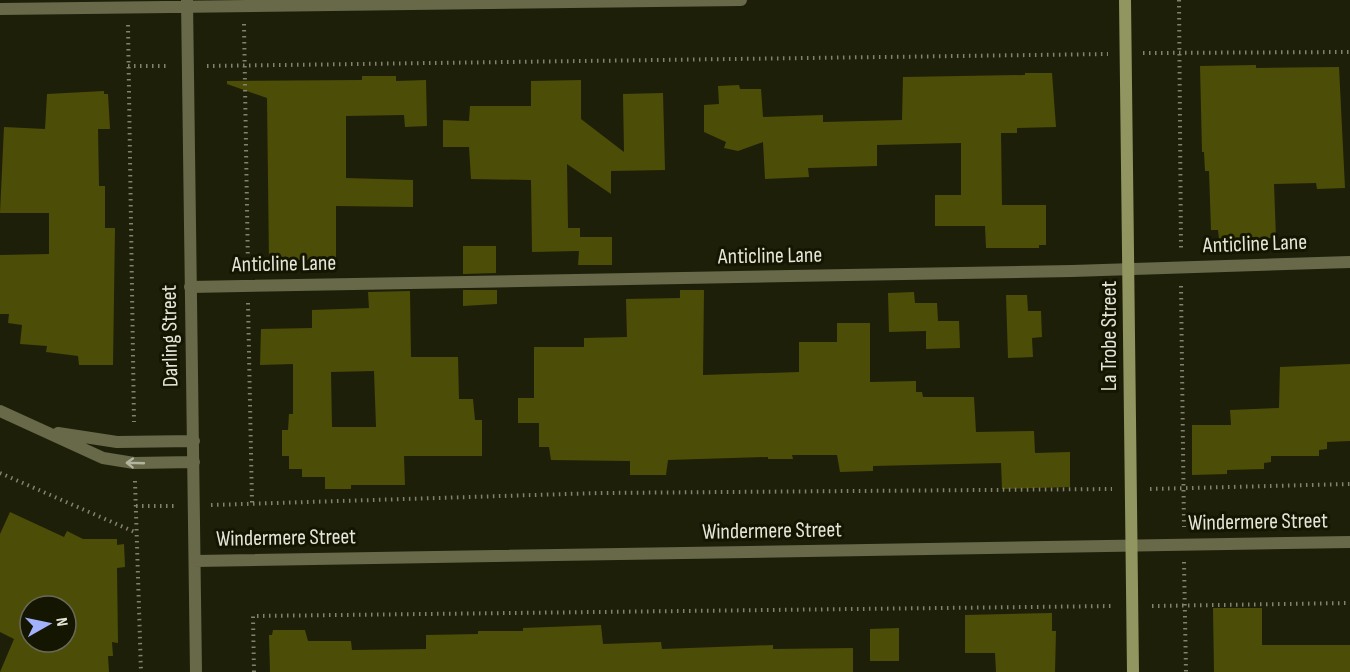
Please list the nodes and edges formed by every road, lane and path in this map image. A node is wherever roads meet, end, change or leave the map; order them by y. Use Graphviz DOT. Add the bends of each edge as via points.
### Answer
graph roads {
  1 [pos="741,0"];
  2 [pos="1125,0"];
  3 [pos="187,4"];
  4 [pos="128,8"];
  5 [pos="0,9"];
  6 [pos="1350,52"];
  7 [pos="1126,54"];
  8 [pos="128,66"];
  9 [pos="188,66"];
  10 [pos="1350,262"];
  11 [pos="1129,269"];
  12 [pos="190,287"];
  13 [pos="0,411"];
  14 [pos="34,426"];
  15 [pos="194,441"];
  16 [pos="134,442"];
  17 [pos="194,462"];
  18 [pos="134,463"];
  19 [pos="0,473"];
  20 [pos="1350,484"];
  21 [pos="1131,489"];
  22 [pos="252,503"];
  23 [pos="137,533"];
  24 [pos="1350,542"];
  25 [pos="1132,545"];
  26 [pos="1184,545"];
  27 [pos="195,561"];
  28 [pos="1350,603"];
  29 [pos="1132,606"];
  30 [pos="1185,606"];
  31 [pos="141,672"];
  32 [pos="196,672"];
  33 [pos="254,672"];
  34 [pos="1133,672"];
  35 [pos="1186,672"];
  1 -- 3 [label="street"];
  2 -- 7 [label="main road, La Trobe Street"];
  3 -- 4 [label="street"];
  3 -- 9 [label="street, Darling Street"];
  4 -- 5 [label="street"];
  4 -- 8 [label="path"];
  6 -- 7 [label="path"];
  7 -- 9 [label="path"];
  7 -- 11 [label="main road, La Trobe Street"];
  8 -- 9 [label="path"];
  8 -- 16 [label="path"];
  9 -- 12 [label="street, Darling Street"];
  10 -- 11 [label="street, Anticline Lane"];
  11 -- 12 [label="street, Anticline Lane"];
  11 -- 21 [label="main road, La Trobe Street"];
  12 -- 15 [label="street, Darling Street"];
  13 -- 14 [label="street"];
  14 -- 16 [label="street" via="87,439"];
  14 -- 18 [label="street" via="93,454"];
  15 -- 16 [label="street"];
  15 -- 17 [label="street, Darling Street"];
  17 -- 18 [label="street, one-way"];
  17 -- 27 [label="street, Darling Street"];
  18 -- 23 [label="path"];
  19 -- 23 [label="path"];
  20 -- 21 [label="path"];
  21 -- 22 [label="path" via="599,493"];
  21 -- 25 [label="main road, La Trobe Street"];
  23 -- 31 [label="path"];
  24 -- 26 [label="street, Windermere Street"];
  25 -- 26 [label="street, Windermere Street"];
  25 -- 27 [label="street, Windermere Street"];
  25 -- 29 [label="main road, La Trobe Street"];
  26 -- 30 [label="path"];
  27 -- 32 [label="street, Darling Street"];
  28 -- 30 [label="path"];
  29 -- 30 [label="path"];
  29 -- 33 [label="path" via="254,616"];
  29 -- 34 [label="main road, La Trobe Street"];
  30 -- 35 [label="path"];
}
